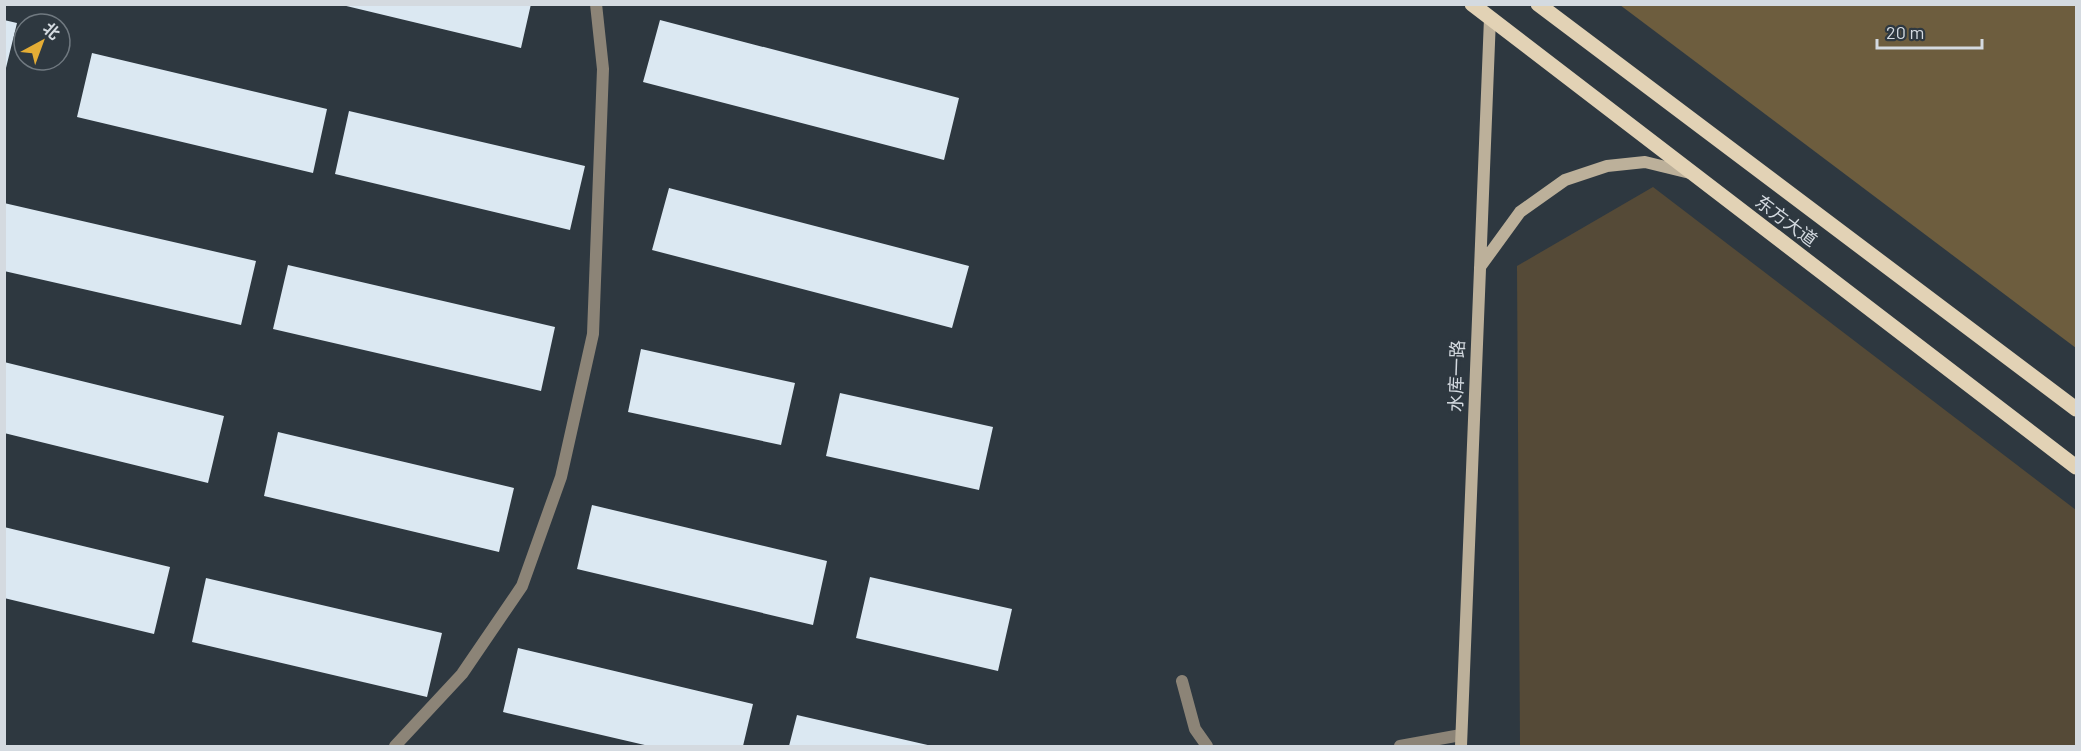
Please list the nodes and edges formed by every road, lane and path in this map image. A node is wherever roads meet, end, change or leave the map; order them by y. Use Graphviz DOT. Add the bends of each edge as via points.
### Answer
graph roads {
  1 [pos="596,4"];
  2 [pos="1472,4"];
  3 [pos="1538,4"];
  4 [pos="1490,18"];
  5 [pos="1691,173"];
  6 [pos="1480,268"];
  7 [pos="2076,408"];
  8 [pos="2076,467"];
  9 [pos="1182,681"];
  10 [pos="1461,741"];
  11 [pos="395,747"];
  12 [pos="1207,747"];
  13 [pos="1400,747"];
  1 -- 11 [label="street" via="603,69 594,334 561,477 522,586 462,674"];
  2 -- 4 [label="main road, 东方大道"];
  3 -- 7 [label="main road, 东方大道"];
  4 -- 5 [label="main road, 东方大道"];
  4 -- 6 [label="street, 水库一路"];
  5 -- 6 [label="street" via="1645,162 1607,166 1565,180 1520,212"];
  5 -- 8 [label="main road, 东方大道"];
  6 -- 10 [label="street, 水库一路"];
  9 -- 12 [label="street" via="1195,729"];
  10 -- 13 [label="street"];
}
